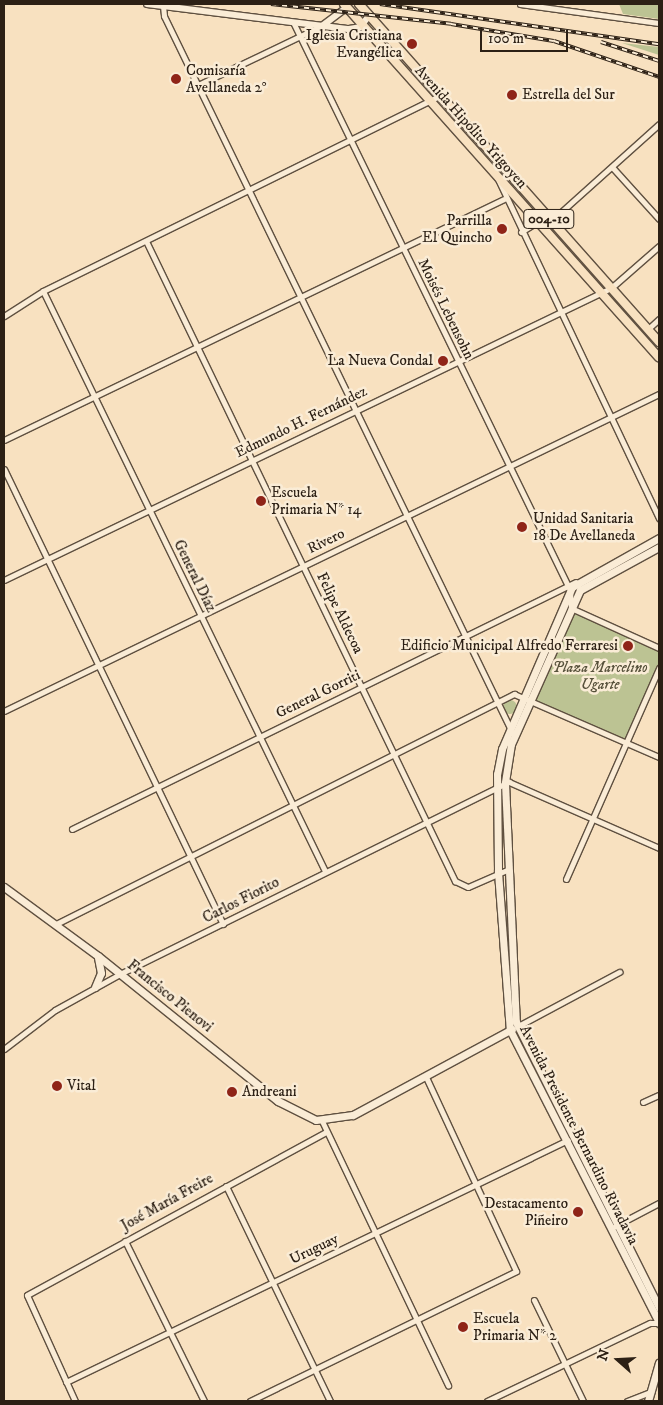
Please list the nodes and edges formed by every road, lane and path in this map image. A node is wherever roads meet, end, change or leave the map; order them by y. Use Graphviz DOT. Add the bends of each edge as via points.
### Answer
graph roads {
  1 [pos="147,4"];
  2 [pos="359,4"];
  3 [pos="520,4"];
  4 [pos="573,4"];
  5 [pos="164,6"];
  6 [pos="345,6"];
  7 [pos="574,12"];
  8 [pos="370,16"];
  9 [pos="293,22"];
  10 [pos="659,23"];
  11 [pos="363,25"];
  12 [pos="322,26"];
  13 [pos="300,37"];
  14 [pos="198,85"];
  15 [pos="439,96"];
  16 [pos="432,103"];
  17 [pos="659,124"];
  18 [pos="351,142"];
  19 [pos="612,167"];
  20 [pos="497,177"];
  21 [pos="249,191"];
  22 [pos="504,199"];
  23 [pos="659,219"];
  24 [pos="551,221"];
  25 [pos="537,222"];
  26 [pos="521,232"];
  27 [pos="146,240"];
  28 [pos="659,246"];
  29 [pos="403,248"];
  30 [pos="611,288"];
  31 [pos="43,291"];
  32 [pos="601,292"];
  33 [pos="300,298"];
  34 [pos="559,311"];
  35 [pos="4,316"];
  36 [pos="659,319"];
  37 [pos="648,329"];
  38 [pos="659,342"];
  39 [pos="198,347"];
  40 [pos="659,357"];
  41 [pos="457,361"];
  42 [pos="659,394"];
  43 [pos="94,395"];
  44 [pos="355,410"];
  45 [pos="611,418"];
  46 [pos="4,440"];
  47 [pos="252,460"];
  48 [pos="508,467"];
  49 [pos="4,469"];
  50 [pos="149,510"];
  51 [pos="406,516"];
  52 [pos="659,518"];
  53 [pos="658,543"];
  54 [pos="46,560"];
  55 [pos="303,566"];
  56 [pos="4,580"];
  57 [pos="569,587"];
  58 [pos="571,608"];
  59 [pos="201,616"];
  60 [pos="464,636"];
  61 [pos="659,648"];
  62 [pos="99,665"];
  63 [pos="659,668"];
  64 [pos="362,687"];
  65 [pos="528,698"];
  66 [pos="495,704"];
  67 [pos="4,711"];
  68 [pos="510,729"];
  69 [pos="260,737"];
  70 [pos="515,737"];
  71 [pos="626,742"];
  72 [pos="394,755"];
  73 [pos="659,757"];
  74 [pos="505,783"];
  75 [pos="157,787"];
  76 [pos="498,787"];
  77 [pos="292,805"];
  78 [pos="593,817"];
  79 [pos="427,821"];
  80 [pos="72,829"];
  81 [pos="659,848"];
  82 [pos="189,856"];
  83 [pos="507,870"];
  84 [pos="325,871"];
  85 [pos="498,872"];
  86 [pos="566,879"];
  87 [pos="4,887"];
  88 [pos="56,924"];
  89 [pos="223,924"];
  90 [pos="98,956"];
  91 [pos="619,972"];
  92 [pos="120,974"];
  93 [pos="95,987"];
  94 [pos="518,1026"];
  95 [pos="510,1030"];
  96 [pos="4,1049"];
  97 [pos="426,1076"];
  98 [pos="659,1095"];
  99 [pos="643,1102"];
  100 [pos="322,1121"];
  101 [pos="326,1132"];
  102 [pos="573,1138"];
  103 [pos="566,1141"];
  104 [pos="478,1183"];
  105 [pos="226,1186"];
  106 [pos="659,1203"];
  107 [pos="613,1227"];
  108 [pos="376,1233"];
  109 [pos="125,1241"];
  110 [pos="273,1282"];
  111 [pos="534,1300"];
  112 [pos="659,1308"];
  113 [pos="417,1321"];
  114 [pos="659,1323"];
  115 [pos="170,1333"];
  116 [pos="659,1362"];
  117 [pos="565,1364"];
  118 [pos="315,1370"];
  119 [pos="66,1382"];
  120 [pos="448,1385"];
  121 [pos="651,1392"];
  122 [pos="75,1401"];
  123 [pos="204,1401"];
  124 [pos="250,1401"];
  125 [pos="330,1401"];
  126 [pos="487,1401"];
  127 [pos="582,1401"];
  128 [pos="626,1401"];
  129 [pos="648,1401"];
  1 -- 5 [label="street"];
  2 -- 8 [label="main road, Avenida Hipólito Yrigoyen / 004-10"];
  3 -- 7 [label="street"];
  4 -- 7 [label="street"];
  5 -- 9 [label="street"];
  5 -- 14 [label="street"];
  6 -- 11 [label="main road, Avenida Hipólito Yrigoyen / 004-10"];
  6 -- 12 [label="street"];
  7 -- 10 [label="street"];
  8 -- 11 [label="street"];
  8 -- 15 [label="main road, Avenida Hipólito Yrigoyen / 004-10"];
  9 -- 12 [label="street"];
  9 -- 13 [label="street, Moisés Lebensohn"];
  11 -- 12 [label="street" via="350,29"];
  11 -- 16 [label="main road, Avenida Hipólito Yrigoyen / 004-10"];
  12 -- 13 [label="street"];
  13 -- 14 [label="street"];
  13 -- 18 [label="street, Moisés Lebensohn"];
  14 -- 21 [label="street"];
  15 -- 16 [label="street"];
  15 -- 24 [label="main road, Avenida Hipólito Yrigoyen / 004-10"];
  16 -- 18 [label="street"];
  16 -- 20 [label="main road, Avenida Hipólito Yrigoyen / 004-10"];
  17 -- 19 [label="street"];
  18 -- 21 [label="street"];
  18 -- 29 [label="street, Moisés Lebensohn"];
  19 -- 23 [label="street"];
  19 -- 24 [label="street"];
  20 -- 22 [label="street"];
  20 -- 25 [label="main road, Avenida Hipólito Yrigoyen / 004-10"];
  21 -- 27 [label="street"];
  21 -- 33 [label="street"];
  22 -- 26 [label="street"];
  22 -- 29 [label="street"];
  24 -- 30 [label="main road, Avenida Hipólito Yrigoyen / 004-10"];
  25 -- 26 [label="street"];
  25 -- 32 [label="main road, Avenida Hipólito Yrigoyen / 004-10"];
  26 -- 34 [label="street"];
  27 -- 31 [label="street"];
  27 -- 39 [label="street, Felipe Aldecoa"];
  28 -- 30 [label="street, Edmundo H. Fernández"];
  29 -- 33 [label="street"];
  29 -- 41 [label="street, Moisés Lebensohn"];
  30 -- 32 [label="street, Edmundo H. Fernández"];
  30 -- 37 [label="main road, Avenida Hipólito Yrigoyen / 004-10"];
  31 -- 35 [label="street"];
  31 -- 43 [label="street, General Díaz"];
  32 -- 34 [label="street, Edmundo H. Fernández"];
  32 -- 40 [label="main road, Avenida Hipólito Yrigoyen / 004-10"];
  33 -- 39 [label="street"];
  33 -- 44 [label="street"];
  34 -- 41 [label="street, Edmundo H. Fernández"];
  34 -- 45 [label="street"];
  36 -- 37 [label="street"];
  37 -- 38 [label="main road, Avenida Hipólito Yrigoyen / 004-10"];
  39 -- 43 [label="street"];
  39 -- 47 [label="street, Felipe Aldecoa"];
  41 -- 44 [label="street, Edmundo H. Fernández"];
  41 -- 48 [label="street, Moisés Lebensohn"];
  42 -- 45 [label="street, Rivero"];
  43 -- 46 [label="street"];
  43 -- 50 [label="street, General Díaz"];
  44 -- 47 [label="street, Edmundo H. Fernández"];
  44 -- 51 [label="street"];
  45 -- 48 [label="street, Rivero"];
  45 -- 52 [label="street"];
  47 -- 50 [label="street, Edmundo H. Fernández"];
  47 -- 55 [label="street, Felipe Aldecoa"];
  48 -- 51 [label="street, Rivero"];
  48 -- 57 [label="street, Moisés Lebensohn"];
  49 -- 54 [label="street"];
  50 -- 54 [label="street, Edmundo H. Fernández"];
  50 -- 59 [label="street, General Díaz"];
  51 -- 55 [label="street, Rivero"];
  51 -- 60 [label="street"];
  53 -- 57 [label="main road, Avenida Presidente Bernardino Rivadavia"];
  53 -- 58 [label="main road, Avenida Presidente Bernardino Rivadavia" via="583,587"];
  54 -- 56 [label="street, Edmundo H. Fernández"];
  54 -- 62 [label="street"];
  55 -- 59 [label="street, Rivero"];
  55 -- 64 [label="street, Felipe Aldecoa"];
  57 -- 58 [label="street, Moisés Lebensohn"];
  57 -- 60 [label="street, General Gorriti"];
  57 -- 65 [label="main road, Avenida Presidente Bernardino Rivadavia"];
  58 -- 61 [label="street"];
  58 -- 65 [label="main road, Avenida Presidente Bernardino Rivadavia"];
  59 -- 62 [label="street, Rivero"];
  59 -- 69 [label="street, General Díaz"];
  60 -- 64 [label="street, General Gorriti"];
  60 -- 66 [label="street"];
  62 -- 67 [label="street, Rivero"];
  62 -- 75 [label="street"];
  63 -- 71 [label="street"];
  64 -- 69 [label="street, General Gorriti"];
  64 -- 72 [label="street, Felipe Aldecoa"];
  65 -- 66 [label="street" via="514,694"];
  65 -- 68 [label="main road, Avenida Presidente Bernardino Rivadavia"];
  65 -- 70 [label="main road, Avenida Presidente Bernardino Rivadavia"];
  65 -- 71 [label="street"];
  66 -- 68 [label="street"];
  66 -- 72 [label="street"];
  68 -- 70 [label="street"];
  68 -- 76 [label="main road, Avenida Presidente Bernardino Rivadavia" via="499,756"];
  69 -- 75 [label="street, General Gorriti"];
  69 -- 77 [label="street, General Díaz"];
  70 -- 74 [label="main road, Avenida Presidente Bernardino Rivadavia" via="506,760"];
  71 -- 73 [label="street"];
  71 -- 78 [label="street"];
  72 -- 77 [label="street"];
  72 -- 79 [label="street, Felipe Aldecoa"];
  74 -- 76 [label="street, Carlos Fiorito"];
  74 -- 78 [label="street" via="518,782"];
  74 -- 83 [label="main road, Avenida Presidente Bernardino Rivadavia"];
  75 -- 80 [label="street, General Gorriti"];
  75 -- 82 [label="street"];
  76 -- 79 [label="street, Carlos Fiorito"];
  76 -- 85 [label="main road, Avenida Presidente Bernardino Rivadavia"];
  77 -- 82 [label="street"];
  77 -- 84 [label="street, General Díaz"];
  78 -- 81 [label="street"];
  78 -- 86 [label="street"];
  79 -- 84 [label="street, Carlos Fiorito"];
  79 -- 85 [label="street, Felipe Aldecoa" via="461,887"];
  82 -- 88 [label="street"];
  82 -- 89 [label="street"];
  83 -- 85 [label="street"];
  83 -- 94 [label="main road, Avenida Presidente Bernardino Rivadavia"];
  84 -- 89 [label="street, Carlos Fiorito"];
  85 -- 95 [label="main road, Avenida Presidente Bernardino Rivadavia"];
  87 -- 88 [label="main road, Francisco Pienovi"];
  88 -- 90 [label="main road, Francisco Pienovi"];
  89 -- 92 [label="street, Carlos Fiorito"];
  90 -- 92 [label="main road, Francisco Pienovi"];
  90 -- 93 [label="main road" via="101,973"];
  91 -- 94 [label="street"];
  92 -- 93 [label="street, Carlos Fiorito"];
  92 -- 100 [label="main road, Francisco Pienovi" via="278,1101"];
  93 -- 96 [label="street, Carlos Fiorito" via="55,1010"];
  94 -- 95 [label="main road"];
  94 -- 102 [label="main road, Avenida Presidente Bernardino Rivadavia"];
  95 -- 97 [label="main road"];
  95 -- 103 [label="main road, Avenida Presidente Bernardino Rivadavia"];
  97 -- 100 [label="main road" via="346,1118"];
  97 -- 104 [label="street"];
  98 -- 99 [label="street"];
  100 -- 101 [label="street"];
  101 -- 105 [label="street, José María Freire"];
  101 -- 108 [label="street"];
  102 -- 103 [label="street, Uruguay"];
  102 -- 107 [label="main road, Avenida Presidente Bernardino Rivadavia"];
  103 -- 104 [label="street, Uruguay"];
  103 -- 107 [label="main road, Avenida Presidente Bernardino Rivadavia"];
  104 -- 108 [label="street, Uruguay"];
  104 -- 113 [label="street" via="516,1271"];
  105 -- 109 [label="street, José María Freire"];
  105 -- 110 [label="street"];
  106 -- 107 [label="street"];
  107 -- 112 [label="main road, Avenida Presidente Bernardino Rivadavia"];
  107 -- 114 [label="main road, Avenida Presidente Bernardino Rivadavia"];
  108 -- 110 [label="street, Uruguay"];
  108 -- 113 [label="street"];
  109 -- 115 [label="street"];
  109 -- 119 [label="street, José María Freire" via="29,1293 26,1301"];
  110 -- 115 [label="street, Uruguay"];
  110 -- 118 [label="street"];
  111 -- 117 [label="street"];
  113 -- 118 [label="street"];
  113 -- 120 [label="street"];
  114 -- 117 [label="street" via="650,1323"];
  115 -- 119 [label="street, Uruguay"];
  115 -- 123 [label="street"];
  116 -- 121 [label="main road"];
  117 -- 126 [label="street"];
  117 -- 127 [label="street"];
  118 -- 124 [label="street"];
  118 -- 125 [label="street"];
  119 -- 122 [label="street"];
  121 -- 128 [label="street"];
  121 -- 129 [label="main road"];
}
